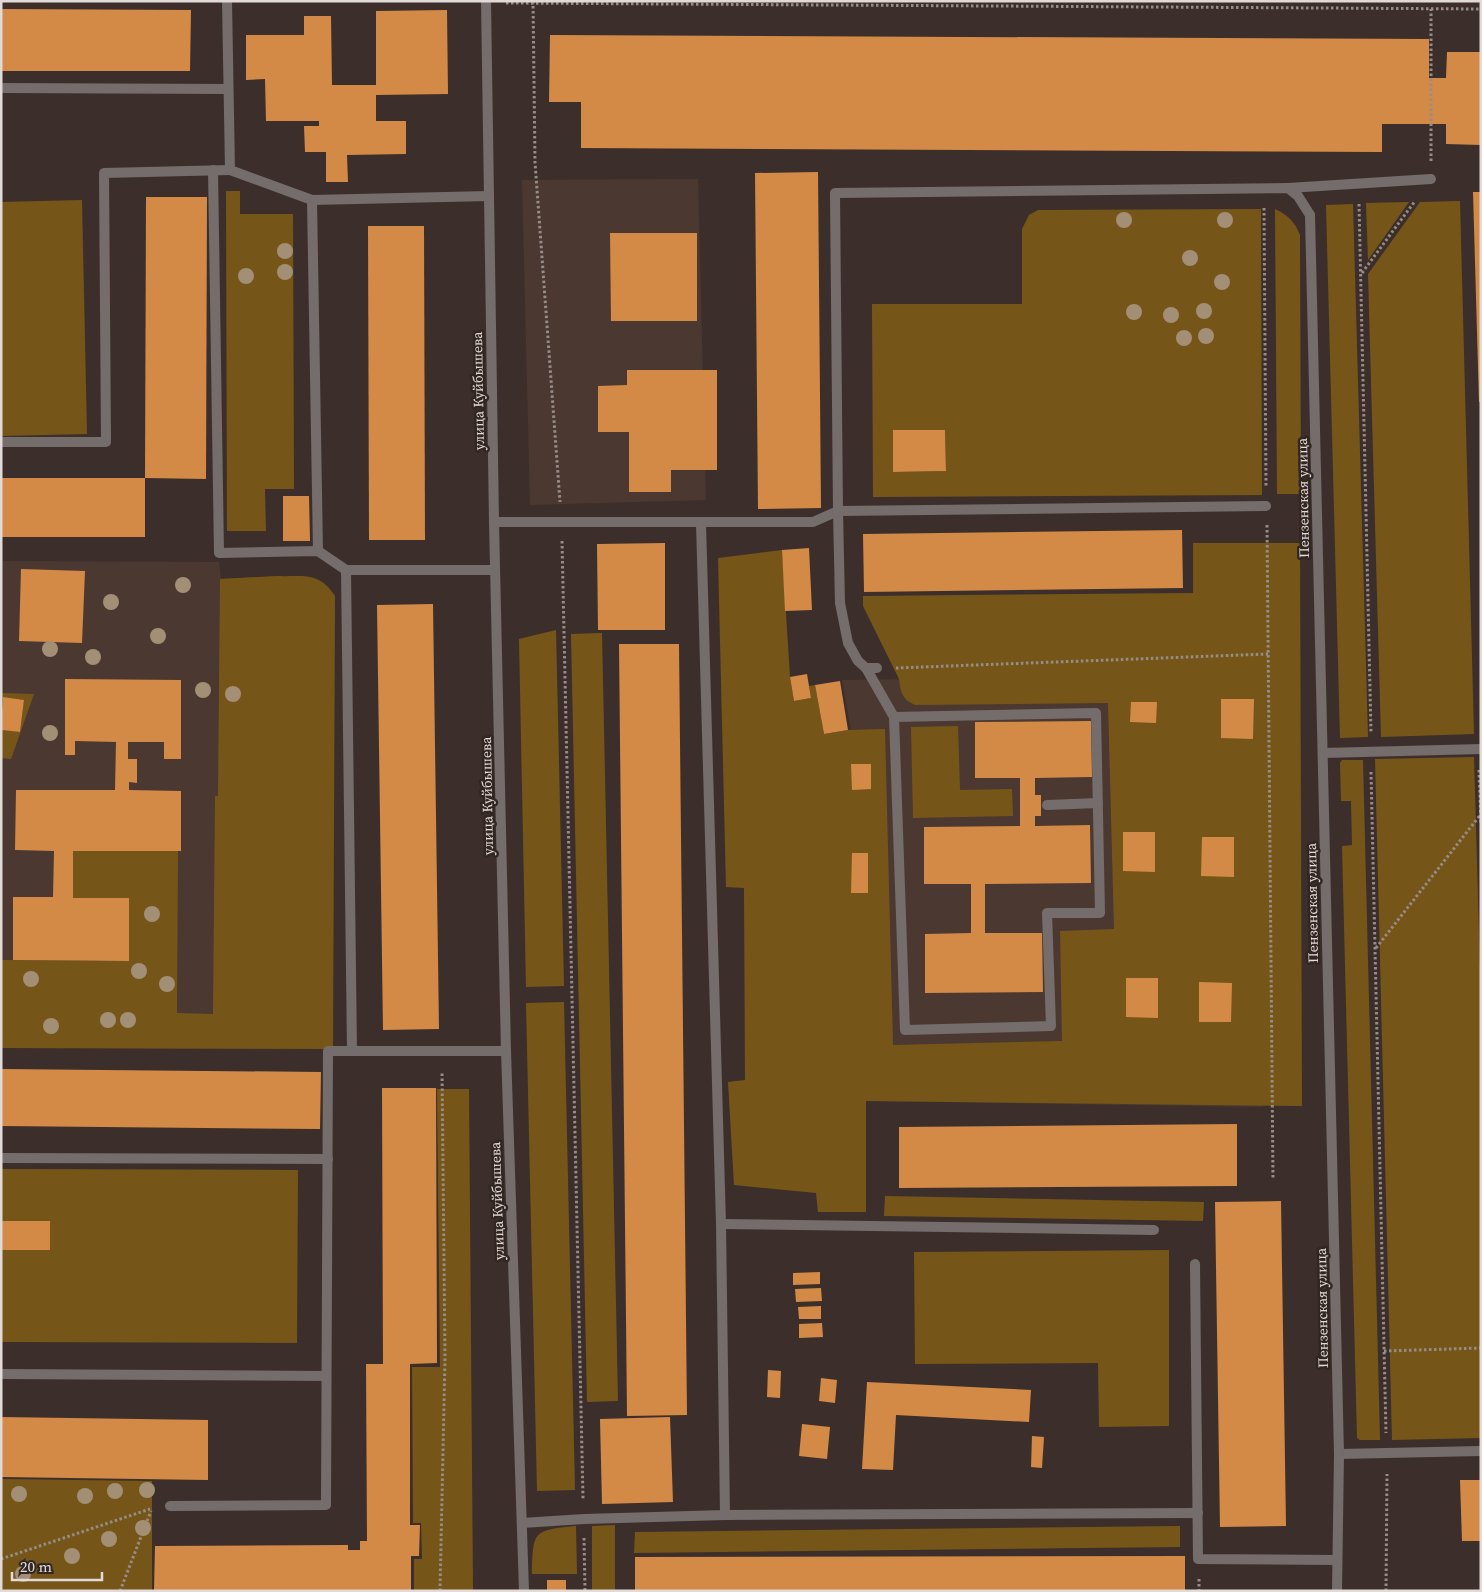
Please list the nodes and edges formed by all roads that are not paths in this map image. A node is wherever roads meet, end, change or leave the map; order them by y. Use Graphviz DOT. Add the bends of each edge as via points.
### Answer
graph roads {
  1 [pos="227,1"];
  2 [pos="486,1"];
  3 [pos="1,88"];
  4 [pos="228,89"];
  5 [pos="213,170"];
  6 [pos="230,170"];
  7 [pos="1431,179"];
  8 [pos="1288,188"];
  9 [pos="489,196"];
  10 [pos="312,200"];
  11 [pos="1,442"];
  12 [pos="1266,506"];
  13 [pos="838,511"];
  14 [pos="494,522"];
  15 [pos="702,523"];
  16 [pos="318,551"];
  17 [pos="346,570"];
  18 [pos="495,570"];
  19 [pos="866,668"];
  20 [pos="877,668"];
  21 [pos="894,717"];
  22 [pos="1480,749"];
  23 [pos="1323,753"];
  24 [pos="1098,803"];
  25 [pos="1047,805"];
  26 [pos="352,1051"];
  27 [pos="506,1051"];
  28 [pos="1,1158"];
  29 [pos="328,1160"];
  30 [pos="721,1224"];
  31 [pos="1154,1230"];
  32 [pos="1195,1264"];
  33 [pos="1,1374"];
  34 [pos="326,1376"];
  35 [pos="1481,1451"];
  36 [pos="1339,1454"];
  37 [pos="170,1506"];
  38 [pos="1198,1513"];
  39 [pos="725,1515"];
  40 [pos="522,1523"];
  41 [pos="1336,1560"];
  42 [pos="524,1591"];
  43 [pos="1337,1591"];
  1 -- 4 [label="street"];
  2 -- 9 [label="street, улица Куйбышева"];
  3 -- 4 [label="street"];
  4 -- 6 [label="street"];
  5 -- 6 [label="street"];
  5 -- 11 [label="street" via="104,173 106,442"];
  5 -- 16 [label="street" via="219,553"];
  6 -- 10 [label="street"];
  7 -- 8 [label="street"];
  8 -- 13 [label="street" via="835,193"];
  8 -- 23 [label="street, Пензенская улица" via="1298,196 1310,215"];
  9 -- 10 [label="street"];
  9 -- 14 [label="street, улица Куйбышева"];
  10 -- 16 [label="street"];
  12 -- 13 [label="street"];
  13 -- 15 [label="street" via="813,522"];
  13 -- 19 [label="street" via="840,603 844,628 848,643"];
  14 -- 15 [label="street"];
  14 -- 18 [label="street, улица Куйбышева"];
  15 -- 30 [label="street"];
  16 -- 17 [label="street"];
  17 -- 18 [label="street"];
  17 -- 26 [label="street"];
  18 -- 27 [label="street, улица Куйбышева"];
  19 -- 20 [label="street"];
  19 -- 21 [label="street"];
  21 -- 24 [label="street" via="1096,713"];
  21 -- 24 [label="street" via="905,1030 1051,1026 1047,914 1100,913"];
  22 -- 23 [label="street"];
  23 -- 36 [label="street, Пензенская улица"];
  24 -- 25 [label="street"];
  26 -- 27 [label="street"];
  26 -- 29 [label="street" via="328,1051"];
  27 -- 40 [label="street, улица Куйбышева"];
  28 -- 29 [label="street"];
  29 -- 34 [label="street"];
  30 -- 31 [label="street"];
  30 -- 39 [label="street"];
  32 -- 38 [label="street"];
  33 -- 34 [label="street"];
  34 -- 37 [label="street" via="326,1505"];
  35 -- 36 [label="street"];
  36 -- 41 [label="street, Пензенская улица"];
  38 -- 39 [label="street"];
  38 -- 41 [label="street" via="1198,1558"];
  39 -- 40 [label="street"];
  40 -- 42 [label="street, улица Куйбышева"];
  41 -- 43 [label="street, Пензенская улица"];
}
